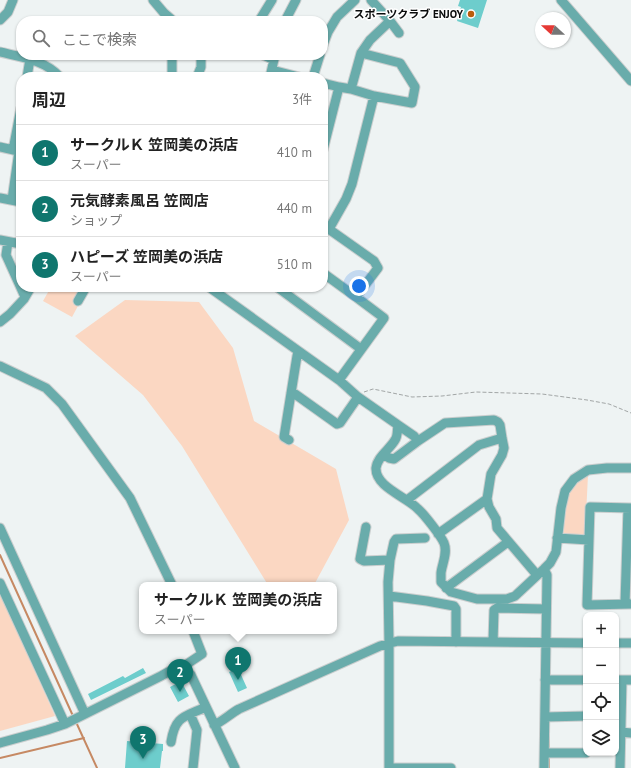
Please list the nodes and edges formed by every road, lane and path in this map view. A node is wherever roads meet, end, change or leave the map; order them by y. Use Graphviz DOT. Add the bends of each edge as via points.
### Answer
graph roads {
  1 [pos="13,0"];
  2 [pos="153,0"];
  3 [pos="272,0"];
  4 [pos="296,0"];
  5 [pos="355,0"];
  6 [pos="371,0"];
  7 [pos="561,0"];
  8 [pos="167,16"];
  9 [pos="262,16"];
  10 [pos="288,16"];
  11 [pos="0,20"];
  12 [pos="390,21"];
  13 [pos="328,32"];
  14 [pos="399,33"];
  15 [pos="0,52"];
  16 [pos="361,54"];
  17 [pos="16,56"];
  18 [pos="30,60"];
  19 [pos="33,60"];
  20 [pos="172,60"];
  21 [pos="201,60"];
  22 [pos="274,60"];
  23 [pos="318,60"];
  24 [pos="28,72"];
  25 [pos="55,72"];
  26 [pos="172,72"];
  27 [pos="199,72"];
  28 [pos="271,72"];
  29 [pos="315,72"];
  30 [pos="631,81"];
  31 [pos="328,84"];
  32 [pos="339,87"];
  33 [pos="351,89"];
  34 [pos="374,96"];
  35 [pos="328,130"];
  36 [pos="0,147"];
  37 [pos="16,151"];
  38 [pos="0,198"];
  39 [pos="16,201"];
  40 [pos="328,224"];
  41 [pos="328,228"];
  42 [pos="4,241"];
  43 [pos="16,243"];
  44 [pos="328,276"];
  45 [pos="16,277"];
  46 [pos="23,292"];
  47 [pos="28,292"];
  48 [pos="83,292"];
  49 [pos="216,292"];
  50 [pos="284,292"];
  51 [pos="356,296"];
  52 [pos="25,297"];
  53 [pos="78,301"];
  54 [pos="0,322"];
  55 [pos="361,349"];
  56 [pos="298,352"];
  57 [pos="0,366"];
  58 [pos="339,380"];
  59 [pos="291,393"];
  60 [pos="358,396"];
  61 [pos="631,413"];
  62 [pos="398,425"];
  63 [pos="502,438"];
  64 [pos="289,440"];
  65 [pos="418,441"];
  66 [pos="384,454"];
  67 [pos="631,468"];
  68 [pos="487,499"];
  69 [pos="407,500"];
  70 [pos="629,508"];
  71 [pos="366,527"];
  72 [pos="0,528"];
  73 [pos="438,534"];
  74 [pos="425,538"];
  75 [pos="557,538"];
  76 [pos="589,540"];
  77 [pos="508,542"];
  78 [pos="390,560"];
  79 [pos="544,569"];
  80 [pos="537,575"];
  81 [pos="171,582"];
  82 [pos="0,583"];
  83 [pos="446,588"];
  84 [pos="389,596"];
  85 [pos="628,604"];
  86 [pos="546,609"];
  87 [pos="194,634"];
  88 [pos="456,642"];
  89 [pos="493,642"];
  90 [pos="546,642"];
  91 [pos="390,643"];
  92 [pos="583,643"];
  93 [pos="619,643"];
  94 [pos="631,643"];
  95 [pos="181,668"];
  96 [pos="545,680"];
  97 [pos="583,680"];
  98 [pos="623,680"];
  99 [pos="206,707"];
  100 [pos="619,709"];
  101 [pos="190,714"];
  102 [pos="583,716"];
  103 [pos="545,717"];
  104 [pos="75,719"];
  105 [pos="619,720"];
  106 [pos="214,726"];
  107 [pos="621,732"];
  108 [pos="631,733"];
  109 [pos="171,742"];
  110 [pos="0,744"];
  111 [pos="619,745"];
  112 [pos="545,753"];
  113 [pos="583,753"];
  114 [pos="618,756"];
  115 [pos="193,768"];
  116 [pos="235,768"];
  117 [pos="390,768"];
  118 [pos="451,768"];
  119 [pos="544,768"];
  120 [pos="620,768"];
  1 -- 11 [label="street" via="8,12"];
  2 -- 8 [label="street"];
  3 -- 9 [label="street"];
  4 -- 10 [label="street"];
  5 -- 13 [label="street" via="337,17"];
  6 -- 12 [label="street"];
  7 -- 30 [label="street"];
  12 -- 14 [label="street"];
  12 -- 16 [label="street" via="370,40"];
  15 -- 17 [label="street"];
  16 -- 33 [label="street"];
  16 -- 34 [label="street" via="400,63 415,87 412,103"];
  18 -- 24 [label="street"];
  19 -- 25 [label="street" via="48,66"];
  20 -- 26 [label="street"];
  21 -- 27 [label="street"];
  22 -- 28 [label="street"];
  23 -- 29 [label="street"];
  31 -- 32 [label="street"];
  32 -- 33 [label="street"];
  32 -- 35 [label="street"];
  33 -- 34 [label="street"];
  34 -- 40 [label="street" via="352,184 346,200"];
  36 -- 37 [label="street"];
  38 -- 39 [label="street"];
  41 -- 51 [label="street" via="374,261 378,268"];
  42 -- 43 [label="street"];
  42 -- 45 [label="street" via="6,255"];
  44 -- 51 [label="street"];
  46 -- 52 [label="street"];
  47 -- 52 [label="street"];
  48 -- 53 [label="street"];
  49 -- 56 [label="street"];
  50 -- 55 [label="street"];
  51 -- 55 [label="street" via="384,318"];
  52 -- 54 [label="street"];
  55 -- 58 [label="street"];
  56 -- 58 [label="street"];
  56 -- 59 [label="street"];
  57 -- 81 [label="street" via="46,388 62,404 130,498"];
  58 -- 60 [label="street"];
  59 -- 60 [label="street" via="337,424 340,424"];
  59 -- 64 [label="street" via="284,437"];
  60 -- 61 [label="path" via="373,389 412,397 476,392 542,394 609,404"];
  60 -- 62 [label="street"];
  62 -- 65 [label="street"];
  62 -- 66 [label="street" via="397,436"];
  63 -- 65 [label="street" via="500,425 494,420 445,422"];
  63 -- 68 [label="street" via="504,448 491,474"];
  63 -- 69 [label="street" via="479,445"];
  65 -- 66 [label="street" via="394,459"];
  66 -- 69 [label="street" via="376,468 378,477 384,485"];
  67 -- 75 [label="street" via="588,470 574,479 565,491"];
  68 -- 73 [label="street"];
  68 -- 77 [label="street" via="497,528"];
  69 -- 73 [label="street" via="418,509"];
  70 -- 76 [label="street" via="590,507"];
  70 -- 85 [label="street"];
  71 -- 78 [label="street" via="360,559"];
  72 -- 104 [label="street"];
  73 -- 83 [label="street" via="444,544 441,582"];
  74 -- 78 [label="street" via="396,539"];
  75 -- 76 [label="street"];
  75 -- 79 [label="street" via="556,552"];
  76 -- 85 [label="street" via="587,605"];
  77 -- 80 [label="street"];
  77 -- 83 [label="street"];
  78 -- 84 [label="street"];
  79 -- 80 [label="street"];
  79 -- 86 [label="street" via="547,575"];
  80 -- 83 [label="street" via="514,596 507,599 476,600"];
  82 -- 104 [label="street"];
  84 -- 88 [label="street" via="454,606"];
  84 -- 91 [label="street"];
  86 -- 89 [label="street" via="497,608 494,610"];
  86 -- 90 [label="street"];
  87 -- 95 [label="street" via="202,654"];
  88 -- 89 [label="street"];
  88 -- 91 [label="street"];
  89 -- 90 [label="street"];
  90 -- 92 [label="street"];
  90 -- 96 [label="street"];
  91 -- 106 [label="street" via="239,709"];
  91 -- 117 [label="street"];
  93 -- 94 [label="street"];
  95 -- 99 [label="street" via="186,669 191,675"];
  95 -- 104 [label="street"];
  96 -- 97 [label="street"];
  96 -- 103 [label="street"];
  98 -- 100 [label="street"];
  99 -- 101 [label="street"];
  99 -- 106 [label="street"];
  101 -- 109 [label="street" via="182,717 175,725"];
  101 -- 115 [label="street" via="197,730"];
  102 -- 103 [label="street"];
  103 -- 112 [label="street"];
  104 -- 110 [label="street"];
  105 -- 107 [label="street"];
  106 -- 116 [label="street"];
  107 -- 108 [label="street"];
  107 -- 111 [label="street"];
  112 -- 113 [label="street"];
  112 -- 119 [label="street"];
  114 -- 120 [label="street"];
  117 -- 118 [label="street"];
}
